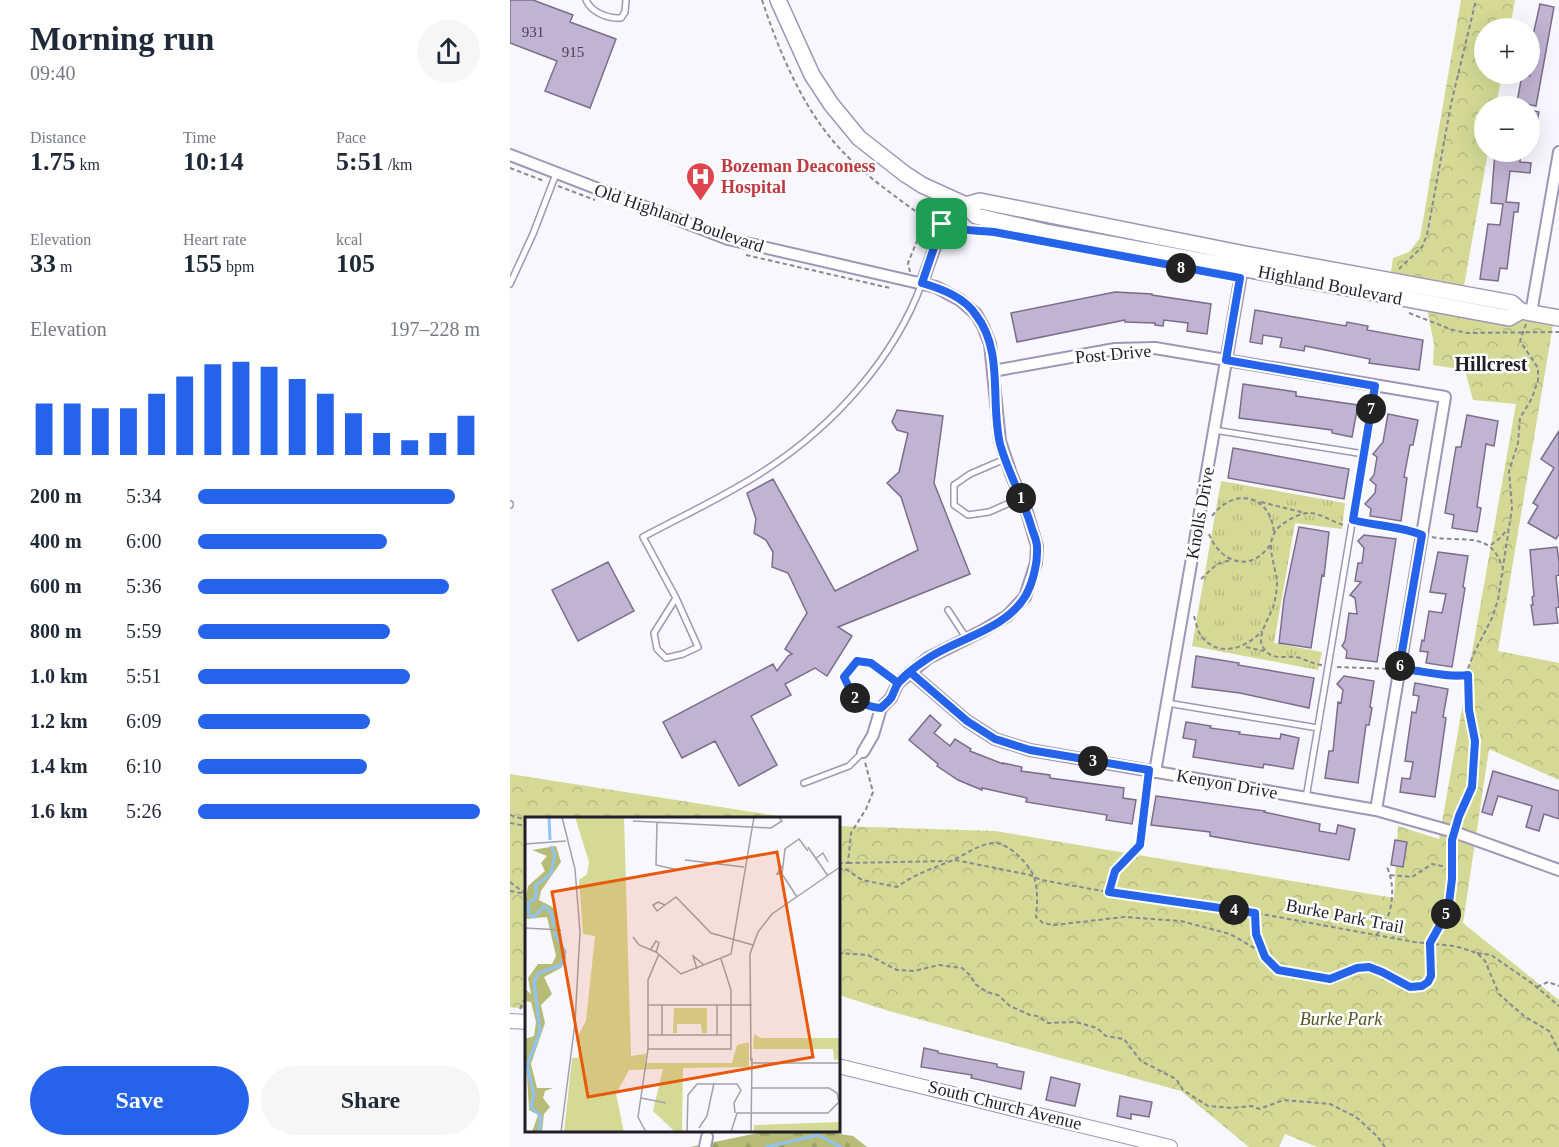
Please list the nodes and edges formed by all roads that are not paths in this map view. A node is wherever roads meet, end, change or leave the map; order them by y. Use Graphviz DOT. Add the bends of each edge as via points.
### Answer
graph roads {
  1 [pos="586,0"];
  2 [pos="626,0"];
  3 [pos="778,0"];
  4 [pos="1559,152"];
  5 [pos="510,155"];
  6 [pos="556,174"];
  7 [pos="959,202"];
  8 [pos="1243,261"];
  9 [pos="922,283"];
  10 [pos="510,284"];
  11 [pos="1526,312"];
  12 [pos="1559,318"];
  13 [pos="1226,360"];
  14 [pos="993,371"];
  15 [pos="1375,386"];
  16 [pos="1214,430"];
  17 [pos="1364,454"];
  18 [pos="1005,459"];
  19 [pos="1021,498"];
  20 [pos="676,598"];
  21 [pos="948,610"];
  22 [pos="967,639"];
  23 [pos="910,672"];
  24 [pos="898,683"];
  25 [pos="1167,703"];
  26 [pos="881,708"];
  27 [pos="1318,728"];
  28 [pos="863,752"];
  29 [pos="1152,771"];
  30 [pos="804,783"];
  31 [pos="1306,798"];
  32 [pos="1376,810"];
  33 [pos="1559,870"];
  34 [pos="840,1066"];
  35 [pos="1170,1147"];
  1 -- 2 [label="lane" via="593,10 614,18 621,18"];
  3 -- 7 [label="main road, Highland Boulevard" via="812,75 859,138 922,185"];
  4 -- 11 [label="street"];
  5 -- 6 [label="street, Old Highland Boulevard"];
  6 -- 9 [label="street, Old Highland Boulevard" via="728,239"];
  6 -- 10 [label="lane"];
  7 -- 8 [label="main road, Highland Boulevard" via="976,216 1046,232"];
  7 -- 9 [label="street" via="942,224"];
  8 -- 11 [label="main road, Highland Boulevard" via="1389,280 1512,303"];
  8 -- 11 [label="main road, Highland Boulevard" via="1412,301 1509,318"];
  8 -- 13 [label="street, Knolls Drive"];
  9 -- 14 [label="street, Old Highland Boulevard" via="948,292 976,314 990,344"];
  9 -- 20 [label="lane" via="906,320 880,361 823,425 767,469 643,537"];
  11 -- 12 [label="main road, Highland Boulevard"];
  13 -- 14 [label="street, Post Drive" via="1155,348 1115,350"];
  13 -- 15 [label="street, Post Drive"];
  13 -- 16 [label="street, Knolls Drive"];
  14 -- 18 [label="street, Old Highland Boulevard" via="998,431"];
  15 -- 17 [label="lane"];
  15 -- 32 [label="street, Post Drive" via="1445,398"];
  16 -- 17 [label="lane"];
  16 -- 25 [label="street, Knolls Drive"];
  17 -- 27 [label="lane"];
  18 -- 19 [label="street, Old Highland Boulevard"];
  18 -- 19 [label="lane" via="954,485 954,505 968,515 989,512"];
  19 -- 22 [label="street, Old Highland Boulevard" via="1037,546 1031,582 1025,597 1008,616"];
  20 -- 20 [label="lane" via="698,647 666,658 657,649 654,633"];
  21 -- 22 [label="lane"];
  22 -- 23 [label="street, Old Highland Boulevard" via="928,658"];
  23 -- 24 [label="street, Old Highland Boulevard"];
  23 -- 29 [label="street, Kenyon Drive" via="967,721 995,739 1030,750"];
  24 -- 26 [label="street"];
  24 -- 26 [label="lane" via="871,663 857,661 844,677 851,694 862,703"];
  25 -- 27 [label="lane"];
  25 -- 29 [label="street, Knolls Drive"];
  26 -- 28 [label="street"];
  27 -- 31 [label="lane"];
  28 -- 30 [label="lane" via="849,765"];
  29 -- 31 [label="street, Kenyon Drive"];
  31 -- 32 [label="street, Kenyon Drive"];
  32 -- 33 [label="street, Kenyon Drive" via="1454,832"];
  34 -- 35 [label="street, South Church Avenue"];
}
